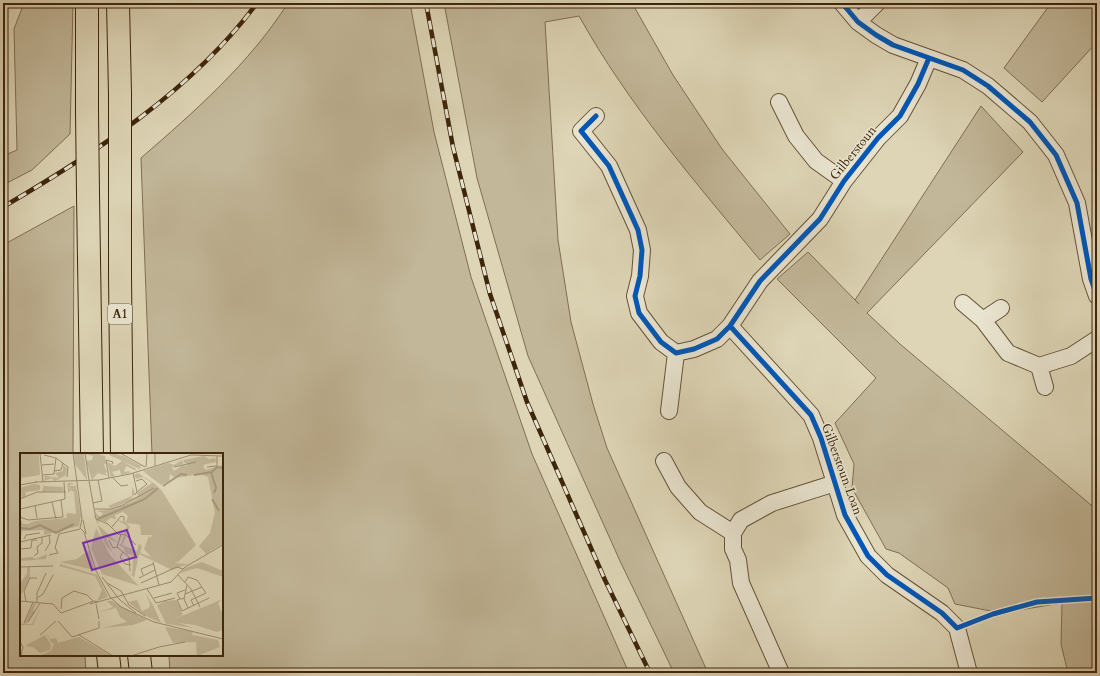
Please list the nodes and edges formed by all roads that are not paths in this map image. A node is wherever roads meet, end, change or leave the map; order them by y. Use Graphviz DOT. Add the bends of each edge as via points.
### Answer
graph roads {
  1 [pos="87,3"];
  2 [pos="118,3"];
  3 [pos="842,3"];
  4 [pos="877,3"];
  5 [pos="858,22"];
  6 [pos="929,58"];
  7 [pos="778,102"];
  8 [pos="596,116"];
  9 [pos="844,180"];
  10 [pos="1097,296"];
  11 [pos="963,303"];
  12 [pos="1001,308"];
  13 [pos="983,320"];
  14 [pos="730,326"];
  15 [pos="1097,340"];
  16 [pos="676,353"];
  17 [pos="1039,366"];
  18 [pos="1044,387"];
  19 [pos="670,411"];
  20 [pos="92,453"];
  21 [pos="122,453"];
  22 [pos="664,461"];
  23 [pos="835,483"];
  24 [pos="732,533"];
  25 [pos="101,656"];
  26 [pos="108,656"];
  27 [pos="139,656"];
  28 [pos="100,673"];
  29 [pos="110,673"];
  30 [pos="141,673"];
  31 [pos="781,673"];
  32 [pos="969,673"];
  1 -- 20 [label="main road, A1, bridge"];
  2 -- 21 [label="main road, A1, bridge"];
  3 -- 5 [label="street"];
  4 -- 5 [label="street"];
  5 -- 6 [label="street" via="894,45"];
  6 -- 9 [label="street, Gilberstoun" via="900,116 878,138"];
  6 -- 10 [label="street" via="963,70 988,86 1030,122 1056,155 1077,203 1091,279"];
  7 -- 9 [label="street, Gilberstoun" via="796,136 816,161"];
  8 -- 16 [label="street" via="581,131 609,166 638,230 642,250 635,296 639,313 661,342"];
  9 -- 14 [label="street, Gilberstoun" via="820,219 760,281"];
  11 -- 13 [label="street"];
  12 -- 13 [label="street"];
  13 -- 17 [label="street" via="1008,353"];
  14 -- 16 [label="street, Gilberstoun" via="717,339 694,349"];
  14 -- 23 [label="street, Gilberstoun Loan" via="811,415"];
  15 -- 17 [label="street" via="1070,356"];
  16 -- 19 [label="street"];
  17 -- 18 [label="street"];
  22 -- 24 [label="street" via="678,486 700,512"];
  23 -- 24 [label="street" via="772,504 741,520"];
  23 -- 32 [label="street, Gilberstoun Loan" via="845,515 868,556 887,575 942,613 956,628"];
  24 -- 31 [label="street" via="741,583"];
  25 -- 28 [label="main road"];
  26 -- 29 [label="main road"];
  27 -- 30 [label="main road"];
}
